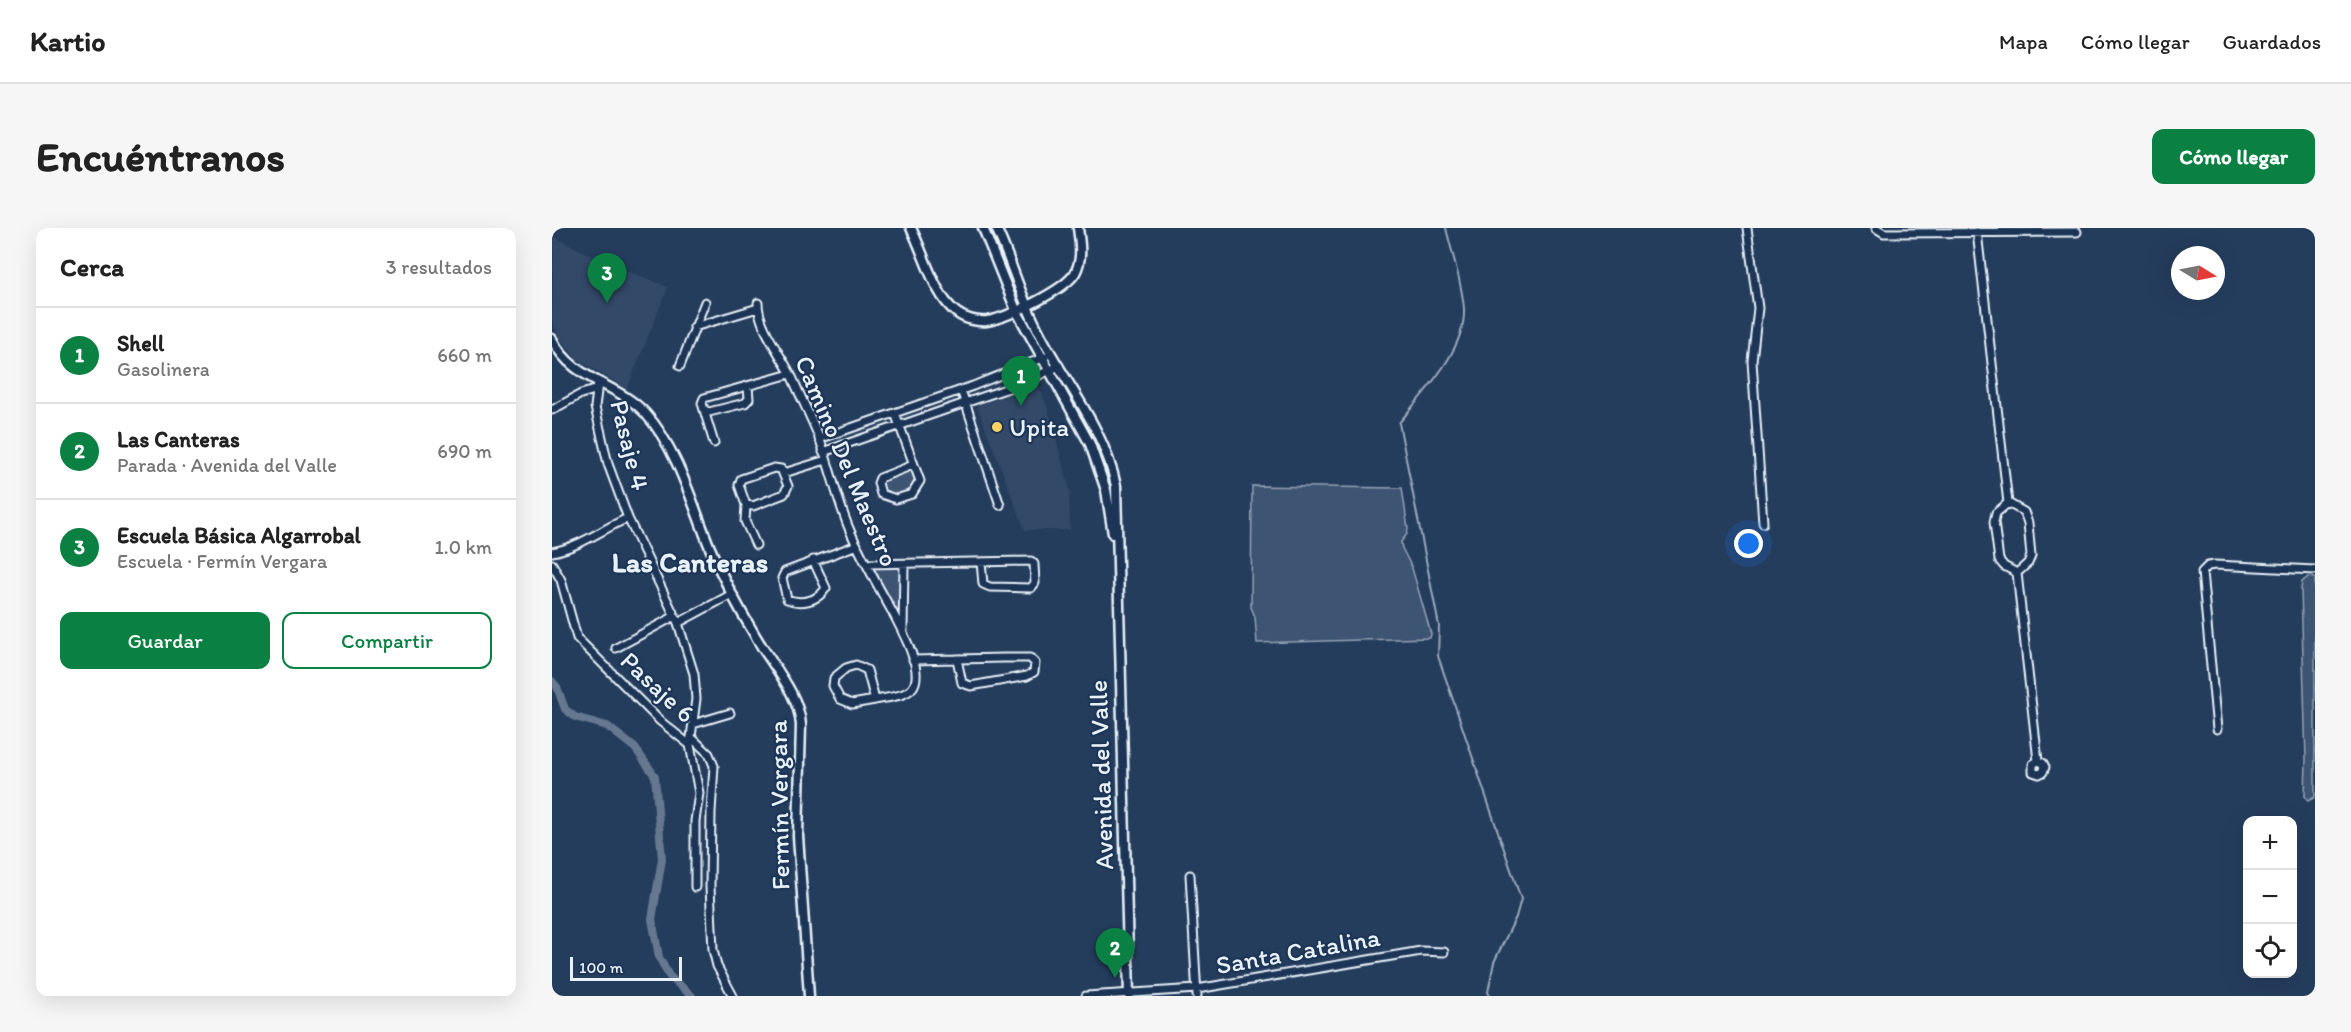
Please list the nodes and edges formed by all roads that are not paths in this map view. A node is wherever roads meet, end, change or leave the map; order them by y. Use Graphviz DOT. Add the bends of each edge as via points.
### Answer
graph roads {
  1 [pos="911,228"];
  2 [pos="983,228"];
  3 [pos="996,228"];
  4 [pos="1078,228"];
  5 [pos="1747,228"];
  6 [pos="1876,228"];
  7 [pos="1977,232"];
  8 [pos="2077,232"];
  9 [pos="705,302"];
  10 [pos="1027,305"];
  11 [pos="1016,310"];
  12 [pos="694,327"];
  13 [pos="552,339"];
  14 [pos="1052,354"];
  15 [pos="1042,359"];
  16 [pos="680,366"];
  17 [pos="1059,366"];
  18 [pos="1048,370"];
  19 [pos="790,374"];
  20 [pos="596,386"];
  21 [pos="748,386"];
  22 [pos="961,390"];
  23 [pos="965,403"];
  24 [pos="552,410"];
  25 [pos="704,410"];
  26 [pos="895,413"];
  27 [pos="899,425"];
  28 [pos="819,439"];
  29 [pos="714,443"];
  30 [pos="823,452"];
  31 [pos="826,460"];
  32 [pos="913,465"];
  33 [pos="784,474"];
  34 [pos="2008,503"];
  35 [pos="746,505"];
  36 [pos="1000,505"];
  37 [pos="628,518"];
  38 [pos="1762,523"];
  39 [pos="756,545"];
  40 [pos="857,545"];
  41 [pos="552,552"];
  42 [pos="1116,553"];
  43 [pos="813,560"];
  44 [pos="981,562"];
  45 [pos="552,564"];
  46 [pos="866,564"];
  47 [pos="904,564"];
  48 [pos="2315,570"];
  49 [pos="2017,573"];
  50 [pos="732,594"];
  51 [pos="676,619"];
  52 [pos="903,633"];
  53 [pos="616,648"];
  54 [pos="957,658"];
  55 [pos="913,660"];
  56 [pos="875,700"];
  57 [pos="730,713"];
  58 [pos="693,724"];
  59 [pos="2217,729"];
  60 [pos="690,741"];
  61 [pos="2038,760"];
  62 [pos="1190,875"];
  63 [pos="695,887"];
  64 [pos="1444,951"];
  65 [pos="1197,992"];
  66 [pos="1129,995"];
  67 [pos="733,996"];
  68 [pos="809,996"];
  69 [pos="1086,996"];
  1 -- 11 [label="street" via="943,297 958,314 985,321"];
  2 -- 11 [label="street, Avenida del Valle"];
  3 -- 10 [label="street, Avenida del Valle"];
  4 -- 10 [label="street" via="1081,252 1074,274 1060,288"];
  5 -- 38 [label="street" via="1758,308 1752,361"];
  6 -- 7 [label="street" via="1884,232"];
  7 -- 8 [label="street"];
  7 -- 34 [label="street"];
  9 -- 12 [label="street"];
  10 -- 11 [label="street"];
  10 -- 14 [label="street, Avenida del Valle"];
  11 -- 15 [label="street, Avenida del Valle"];
  12 -- 16 [label="street"];
  12 -- 19 [label="street, Camino Del Maestro" via="758,306 761,320"];
  13 -- 20 [label="street, Fermín Vergara" via="568,363"];
  14 -- 15 [label="street"];
  14 -- 17 [label="street, Avenida del Valle"];
  15 -- 18 [label="street, Avenida del Valle"];
  15 -- 22 [label="street"];
  17 -- 18 [label="street"];
  17 -- 42 [label="street, Avenida del Valle" via="1110,460 1118,498"];
  18 -- 23 [label="street"];
  18 -- 42 [label="street, Avenida del Valle" via="1095,456 1106,490"];
  19 -- 21 [label="street"];
  19 -- 28 [label="street, Camino Del Maestro"];
  20 -- 24 [label="street"];
  20 -- 37 [label="street, Pasaje 4" via="597,419"];
  20 -- 50 [label="street, Fermín Vergara" via="637,405 657,427 691,495"];
  21 -- 25 [label="street" via="704,398"];
  21 -- 25 [label="street" via="749,399 745,403"];
  22 -- 23 [label="street"];
  22 -- 26 [label="street"];
  23 -- 27 [label="street"];
  23 -- 36 [label="street"];
  25 -- 29 [label="street"];
  26 -- 27 [label="street"];
  26 -- 28 [label="street"];
  27 -- 30 [label="street"];
  27 -- 32 [label="street"];
  28 -- 30 [label="street, Camino Del Maestro"];
  30 -- 31 [label="street, Camino Del Maestro"];
  31 -- 33 [label="street"];
  31 -- 40 [label="street, Camino Del Maestro"];
  32 -- 32 [label="street" via="880,478 881,494 896,499 912,494 920,481"];
  33 -- 35 [label="street" via="788,486 784,495"];
  33 -- 35 [label="street" via="782,469 774,468 741,479 739,485"];
  34 -- 49 [label="street" via="1994,519 1997,546 2001,563"];
  34 -- 49 [label="street" via="2024,512 2028,523 2030,560"];
  35 -- 39 [label="street" via="745,521"];
  37 -- 41 [label="street, Pasaje 4" via="576,546"];
  37 -- 51 [label="street, Pasaje 4"];
  40 -- 43 [label="street"];
  40 -- 46 [label="street, Camino Del Maestro"];
  42 -- 66 [label="street, Avenida del Valle"];
  43 -- 43 [label="street" via="785,572 782,578 787,599 800,603 822,594 826,588"];
  44 -- 44 [label="street" via="1031,561 1035,583 1031,588 990,587 983,584"];
  44 -- 47 [label="street"];
  45 -- 60 [label="street, Pasaje 6" via="561,580 577,638 660,721"];
  46 -- 47 [label="street"];
  46 -- 52 [label="street, Camino Del Maestro"];
  47 -- 52 [label="street, Camino Del Maestro"];
  48 -- 59 [label="street" via="2215,565 2202,572"];
  49 -- 61 [label="street"];
  50 -- 51 [label="street"];
  50 -- 68 [label="street, Fermín Vergara" via="799,713 798,836"];
  51 -- 53 [label="street"];
  51 -- 58 [label="street, Pasaje 4" via="695,680"];
  52 -- 55 [label="street, Camino Del Maestro"];
  54 -- 54 [label="street" via="962,683 971,686 1027,676 1035,668 1026,657"];
  54 -- 55 [label="street"];
  55 -- 56 [label="street, Camino Del Maestro" via="915,686 908,692"];
  56 -- 56 [label="street, Camino Del Maestro" via="867,670 862,667 846,668 834,678 843,702"];
  57 -- 58 [label="street"];
  58 -- 60 [label="street, Pasaje 4"];
  60 -- 63 [label="street, Pasaje 6" via="699,793"];
  60 -- 67 [label="street, Pasaje 6" via="709,754 714,766 712,939 717,966"];
  62 -- 65 [label="street"];
  64 -- 65 [label="street, Santa Catalina" via="1421,951"];
  65 -- 66 [label="street, Santa Catalina"];
  66 -- 69 [label="street, Santa Catalina"];
}
